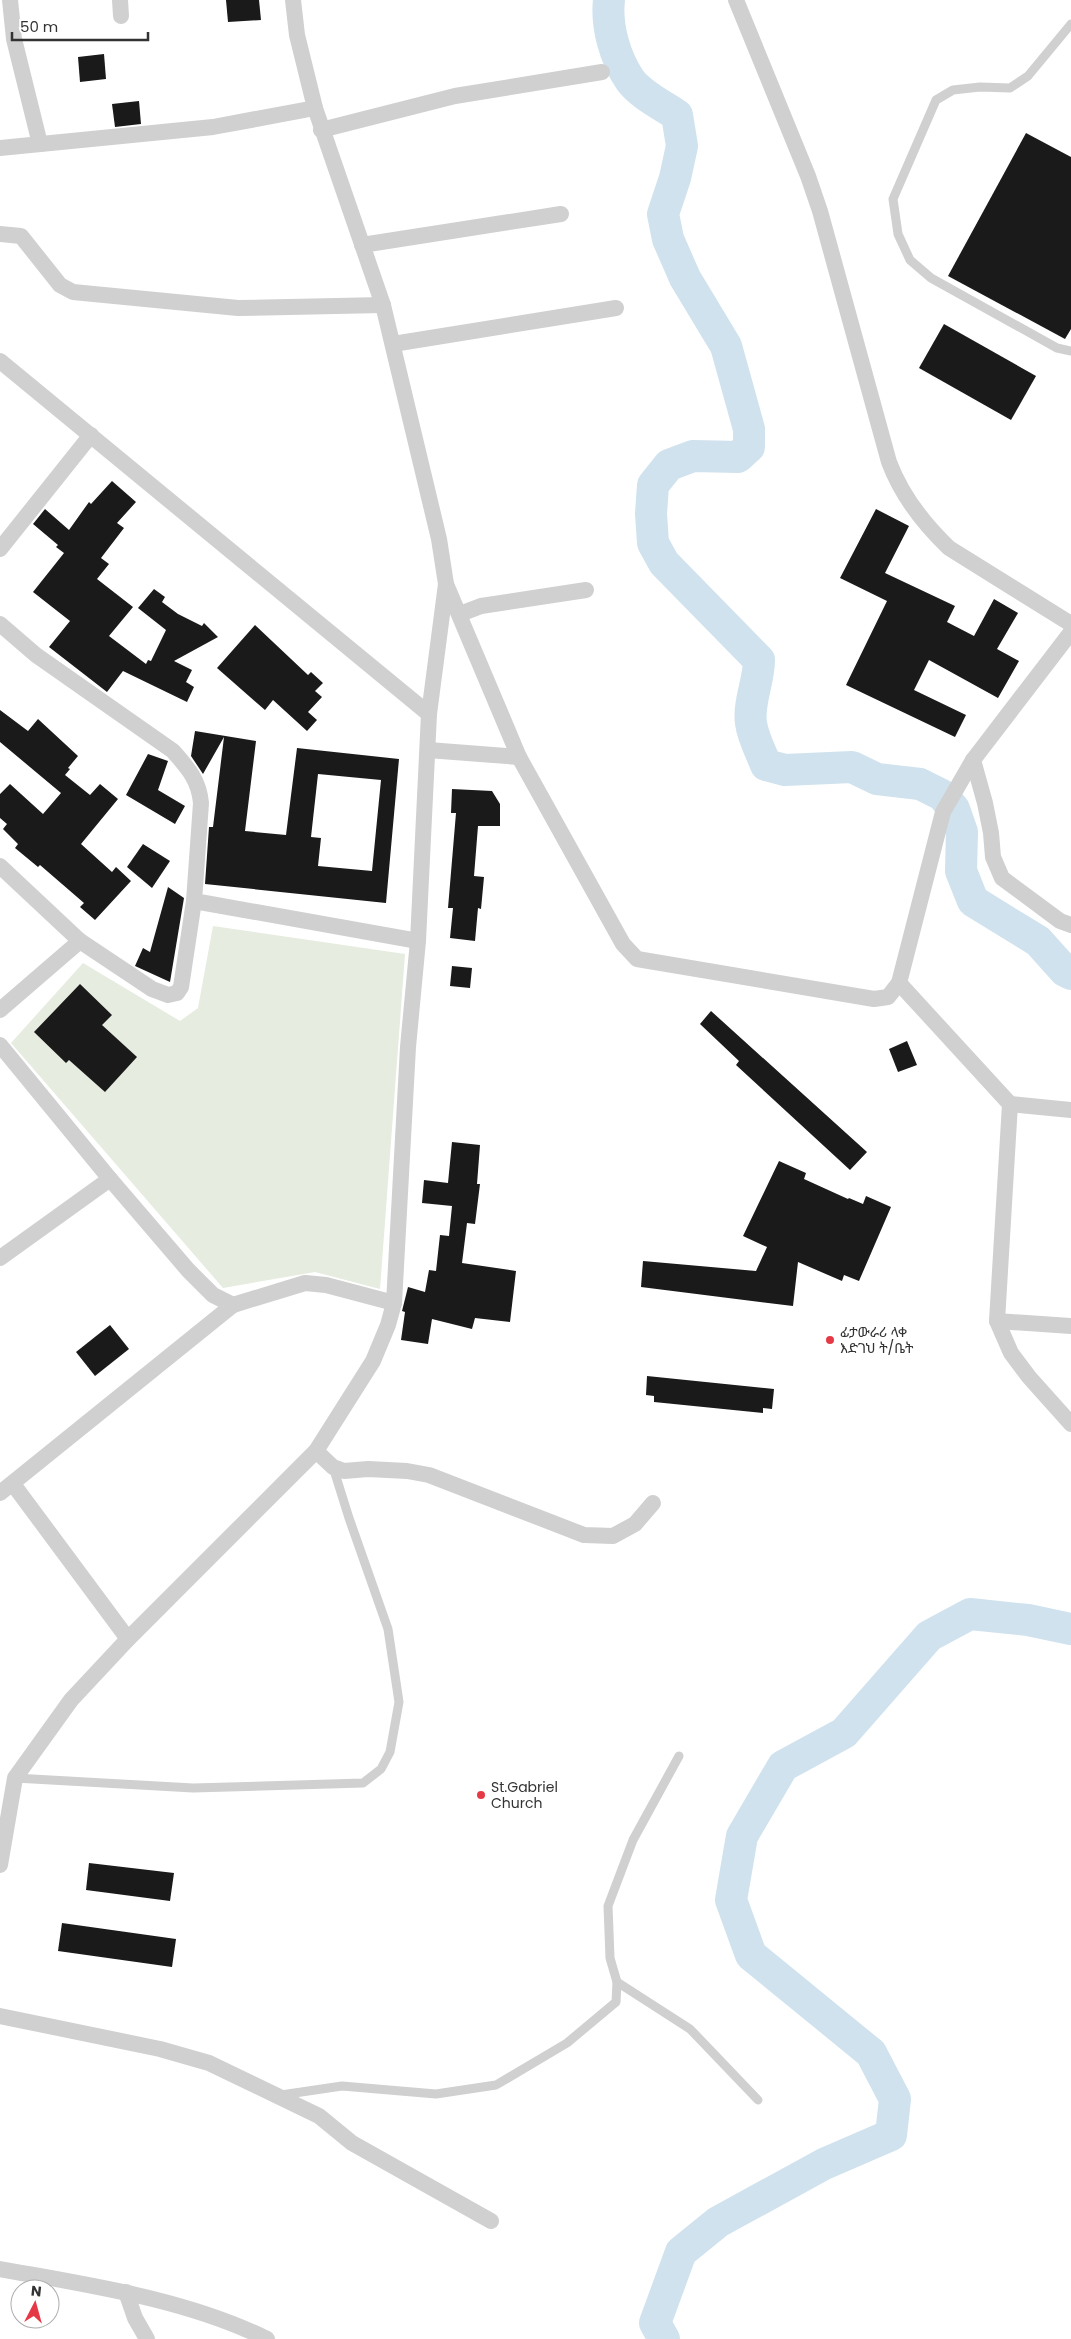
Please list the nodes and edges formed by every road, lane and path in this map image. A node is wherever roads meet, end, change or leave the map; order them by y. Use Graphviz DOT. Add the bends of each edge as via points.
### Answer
graph roads {
  1 [pos="10,0"];
  2 [pos="120,0"];
  3 [pos="292,0"];
  4 [pos="736,0"];
  5 [pos="121,16"];
  6 [pos="1071,24"];
  7 [pos="602,72"];
  8 [pos="315,108"];
  9 [pos="322,130"];
  10 [pos="40,144"];
  11 [pos="0,148"];
  12 [pos="560,214"];
  13 [pos="0,234"];
  14 [pos="362,245"];
  15 [pos="383,305"];
  16 [pos="616,308"];
  17 [pos="393,344"];
  18 [pos="1071,350"];
  19 [pos="0,361"];
  20 [pos="90,435"];
  21 [pos="0,549"];
  22 [pos="446,584"];
  23 [pos="586,590"];
  24 [pos="460,614"];
  25 [pos="0,624"];
  26 [pos="1071,624"];
  27 [pos="1071,632"];
  28 [pos="429,714"];
  29 [pos="428,750"];
  30 [pos="519,757"];
  31 [pos="973,760"];
  32 [pos="0,866"];
  33 [pos="194,901"];
  34 [pos="1071,925"];
  35 [pos="80,940"];
  36 [pos="418,941"];
  37 [pos="899,983"];
  38 [pos="0,1010"];
  39 [pos="0,1045"];
  40 [pos="1010,1104"];
  41 [pos="1071,1110"];
  42 [pos="110,1179"];
  43 [pos="0,1258"];
  44 [pos="394,1303"];
  45 [pos="233,1305"];
  46 [pos="997,1321"];
  47 [pos="1071,1326"];
  48 [pos="1071,1424"];
  49 [pos="316,1451"];
  50 [pos="333,1467"];
  51 [pos="6,1488"];
  52 [pos="653,1503"];
  53 [pos="128,1639"];
  54 [pos="678,1756"];
  55 [pos="7,1777"];
  56 [pos="0,1865"];
  57 [pos="617,1982"];
  58 [pos="0,2016"];
  59 [pos="276,2096"];
  60 [pos="758,2100"];
  61 [pos="491,2221"];
  62 [pos="0,2269"];
  63 [pos="126,2292"];
  64 [pos="146,2339"];
  65 [pos="267,2339"];
  1 -- 10 [label="street" via="14,39"];
  2 -- 5 [label="street"];
  3 -- 8 [label="street"];
  4 -- 26 [label="street" via="820,211 896,480 934,533 949,548"];
  6 -- 18 [label="lane" via="1028,76 1010,88 953,90 936,100 893,199 898,234 910,260 932,278 1057,348"];
  7 -- 9 [label="street" via="456,96"];
  8 -- 9 [label="street"];
  8 -- 10 [label="street" via="213,128"];
  9 -- 14 [label="street"];
  10 -- 11 [label="street"];
  12 -- 14 [label="street"];
  13 -- 15 [label="street" via="21,236 60,285 73,292 238,308"];
  14 -- 15 [label="street"];
  15 -- 17 [label="street"];
  16 -- 17 [label="street"];
  17 -- 22 [label="street" via="439,540"];
  19 -- 20 [label="street"];
  20 -- 21 [label="street"];
  20 -- 28 [label="street"];
  22 -- 24 [label="street"];
  22 -- 28 [label="street"];
  23 -- 24 [label="street" via="481,606"];
  24 -- 30 [label="street"];
  25 -- 33 [label="street" via="36,655 173,751 188,768 200,788 201,803"];
  27 -- 31 [label="street"];
  28 -- 29 [label="street"];
  29 -- 30 [label="street"];
  29 -- 36 [label="street"];
  30 -- 37 [label="street" via="623,944 637,960 874,999 888,996"];
  31 -- 34 [label="street" via="985,803 993,857 1002,878 1060,922"];
  31 -- 37 [label="street" via="943,812"];
  32 -- 35 [label="street"];
  33 -- 35 [label="street" via="181,986 177,993 152,989"];
  33 -- 36 [label="street"];
  35 -- 38 [label="street"];
  36 -- 44 [label="street" via="408,1047"];
  37 -- 40 [label="street"];
  39 -- 42 [label="street"];
  40 -- 41 [label="street"];
  40 -- 46 [label="street"];
  42 -- 43 [label="street"];
  42 -- 45 [label="street" via="188,1270 213,1295"];
  44 -- 45 [label="street" via="326,1285 305,1283"];
  44 -- 49 [label="street" via="373,1361"];
  45 -- 51 [label="street"];
  46 -- 47 [label="street"];
  46 -- 48 [label="street" via="1011,1353"];
  49 -- 50 [label="street"];
  49 -- 53 [label="street"];
  50 -- 52 [label="street" via="429,1475 584,1535 613,1536 635,1524"];
  50 -- 55 [label="lane" via="388,1629 399,1702 390,1752 381,1769 362,1783 194,1788"];
  51 -- 53 [label="street"];
  53 -- 55 [label="street" via="71,1700"];
  54 -- 57 [label="lane" via="633,1840 608,1906 610,1958"];
  55 -- 56 [label="street"];
  57 -- 59 [label="lane" via="616,2002 609,2008 567,2043 496,2085 436,2094 342,2086"];
  57 -- 60 [label="lane" via="690,2029"];
  58 -- 59 [label="street" via="160,2049 209,2063"];
  59 -- 61 [label="street" via="319,2116 352,2142"];
  62 -- 63 [label="street"];
  63 -- 64 [label="street"];
  63 -- 65 [label="street" via="247,2329"];
}
